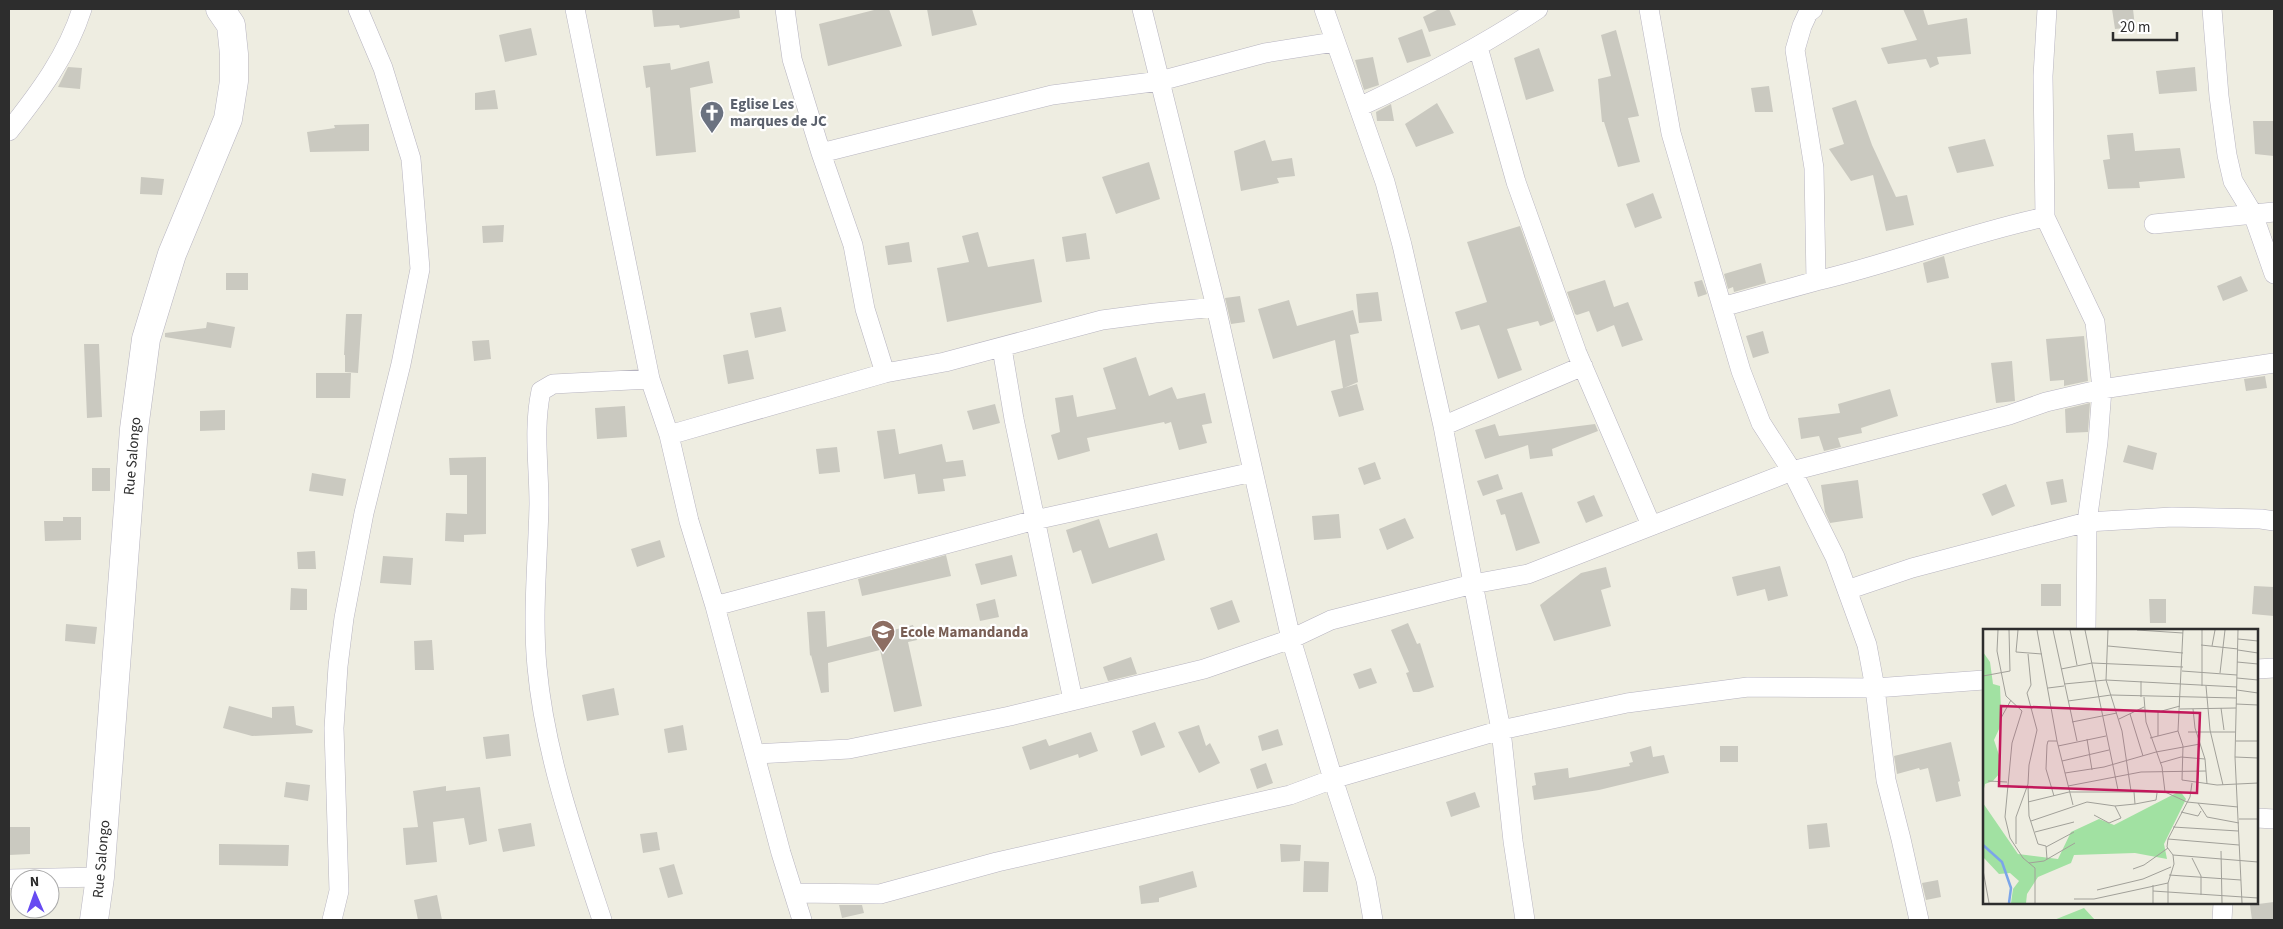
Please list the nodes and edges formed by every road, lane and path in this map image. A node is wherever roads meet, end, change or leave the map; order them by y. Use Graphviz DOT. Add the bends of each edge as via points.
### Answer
graph roads {
  1 [pos="82,9"];
  2 [pos="220,9"];
  3 [pos="358,9"];
  4 [pos="575,9"];
  5 [pos="785,9"];
  6 [pos="1142,9"];
  7 [pos="1324,9"];
  8 [pos="1538,9"];
  9 [pos="1649,9"];
  10 [pos="1813,9"];
  11 [pos="2047,9"];
  12 [pos="2212,9"];
  13 [pos="1334,42"];
  14 [pos="1478,47"];
  15 [pos="1160,81"];
  16 [pos="1359,107"];
  17 [pos="9,131"];
  18 [pos="821,154"];
  19 [pos="2274,212"];
  20 [pos="2252,214"];
  21 [pos="2045,218"];
  22 [pos="2154,224"];
  23 [pos="2274,274"];
  24 [pos="1816,281"];
  25 [pos="1216,307"];
  26 [pos="1722,307"];
  27 [pos="1002,348"];
  28 [pos="2274,362"];
  29 [pos="1583,366"];
  30 [pos="885,373"];
  31 [pos="650,379"];
  32 [pos="2102,389"];
  33 [pos="1443,426"];
  34 [pos="668,435"];
  35 [pos="1792,471"];
  36 [pos="1253,472"];
  37 [pos="1035,520"];
  38 [pos="2274,521"];
  39 [pos="2087,522"];
  40 [pos="1651,524"];
  41 [pos="1473,584"];
  42 [pos="1847,590"];
  43 [pos="715,606"];
  44 [pos="2086,629"];
  45 [pos="1292,639"];
  46 [pos="2274,668"];
  47 [pos="2258,669"];
  48 [pos="1983,680"];
  49 [pos="1875,688"];
  50 [pos="1073,700"];
  51 [pos="1501,730"];
  52 [pos="755,754"];
  53 [pos="1333,779"];
  54 [pos="2258,818"];
  55 [pos="2274,819"];
  56 [pos="100,876"];
  57 [pos="9,879"];
  58 [pos="340,891"];
  59 [pos="794,893"];
  60 [pos="2224,904"];
  61 [pos="94,920"];
  62 [pos="332,920"];
  63 [pos="343,920"];
  64 [pos="602,920"];
  65 [pos="802,920"];
  66 [pos="1373,920"];
  67 [pos="1525,920"];
  68 [pos="1919,920"];
  69 [pos="2222,920"];
  1 -- 17 [label="street" via="73,36 38,93"];
  2 -- 56 [label="street, Rue Salongo" via="231,25 234,54 234,81 228,118 172,254 146,339 135,420"];
  3 -- 58 [label="street" via="384,68 411,159 420,269 401,364 364,514 344,618 334,728"];
  4 -- 31 [label="street"];
  5 -- 18 [label="street" via="792,59"];
  6 -- 15 [label="street"];
  7 -- 13 [label="street"];
  8 -- 14 [label="street"];
  9 -- 26 [label="street" via="1672,132"];
  10 -- 24 [label="street" via="1802,26 1795,50 1814,168"];
  11 -- 21 [label="street" via="2043,76"];
  12 -- 20 [label="street" via="2218,96 2227,155 2234,181"];
  13 -- 15 [label="street" via="1265,53"];
  13 -- 16 [label="street"];
  14 -- 16 [label="street"];
  14 -- 29 [label="street" via="1516,182"];
  15 -- 18 [label="street" via="1052,95"];
  15 -- 25 [label="street"];
  16 -- 33 [label="street" via="1385,182 1402,245"];
  18 -- 30 [label="street" via="853,245 865,309"];
  19 -- 20 [label="street"];
  20 -- 22 [label="street"];
  20 -- 23 [label="street"];
  21 -- 24 [label="street" via="2015,223"];
  21 -- 32 [label="street" via="2095,322"];
  24 -- 26 [label="street"];
  25 -- 27 [label="street" via="1102,320"];
  25 -- 36 [label="street"];
  26 -- 35 [label="street" via="1761,423"];
  27 -- 30 [label="street"];
  27 -- 37 [label="street"];
  28 -- 32 [label="street"];
  29 -- 33 [label="street"];
  29 -- 40 [label="street"];
  30 -- 34 [label="street"];
  31 -- 34 [label="street"];
  31 -- 64 [label="street" via="553,384 541,391 537,410 537,667 565,809"];
  32 -- 35 [label="street"];
  32 -- 39 [label="street"];
  33 -- 41 [label="street"];
  34 -- 43 [label="street"];
  35 -- 40 [label="street"];
  35 -- 42 [label="street" via="1835,557"];
  36 -- 37 [label="street"];
  36 -- 45 [label="street"];
  37 -- 43 [label="street"];
  37 -- 50 [label="street"];
  38 -- 39 [label="street" via="2172,517"];
  39 -- 42 [label="street" via="1912,568"];
  39 -- 44 [label="street"];
  40 -- 41 [label="street" via="1528,574"];
  41 -- 45 [label="street" via="1330,620"];
  41 -- 51 [label="street"];
  42 -- 49 [label="street" via="1867,646"];
  43 -- 52 [label="street"];
  45 -- 50 [label="street" via="1204,669"];
  45 -- 53 [label="street"];
  46 -- 47 [label="street"];
  48 -- 49 [label="street"];
  49 -- 51 [label="street" via="1748,687 1627,703"];
  49 -- 68 [label="street" via="1886,780"];
  50 -- 52 [label="street" via="849,749"];
  51 -- 53 [label="street"];
  51 -- 67 [label="street"];
  52 -- 59 [label="street"];
  53 -- 59 [label="street" via="1290,795 997,862 880,894"];
  53 -- 66 [label="street" via="1366,880"];
  54 -- 55 [label="street"];
  56 -- 57 [label="street"];
  56 -- 61 [label="street, Rue Salongo"];
  58 -- 62 [label="street"];
  58 -- 63 [label="street"];
  59 -- 65 [label="street"];
  60 -- 69 [label="street"];
}
